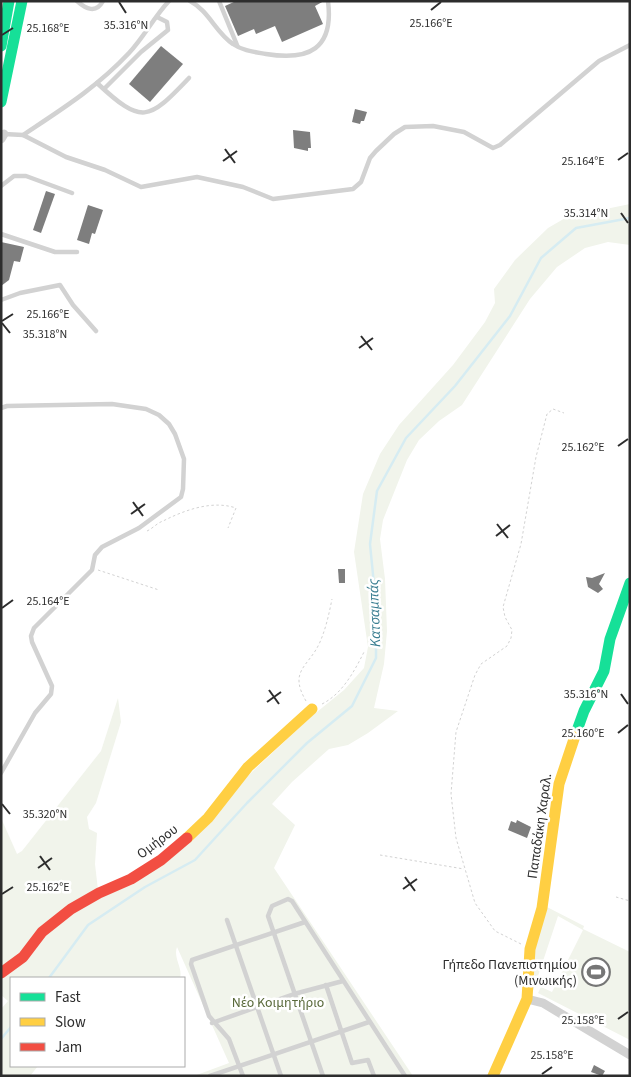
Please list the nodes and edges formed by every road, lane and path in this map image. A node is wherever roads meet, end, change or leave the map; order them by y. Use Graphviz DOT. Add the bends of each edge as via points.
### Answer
graph roads {
  1 [pos="9,1"];
  2 [pos="22,1"];
  3 [pos="30,1"];
  4 [pos="77,1"];
  5 [pos="103,1"];
  6 [pos="169,1"];
  7 [pos="190,1"];
  8 [pos="219,1"];
  9 [pos="328,1"];
  10 [pos="157,17"];
  11 [pos="15,36"];
  12 [pos="630,45"];
  13 [pos="1,46"];
  14 [pos="238,47"];
  15 [pos="189,78"];
  16 [pos="97,83"];
  17 [pos="104,89"];
  18 [pos="1,102"];
  19 [pos="23,135"];
  20 [pos="3,136"];
  21 [pos="1,186"];
  22 [pos="72,193"];
  23 [pos="1,234"];
  24 [pos="77,252"];
  25 [pos="1,300"];
  26 [pos="96,331"];
  27 [pos="1,408"];
  28 [pos="564,413"];
  29 [pos="139,528"];
  30 [pos="228,528"];
  31 [pos="92,568"];
  32 [pos="630,583"];
  33 [pos="159,590"];
  34 [pos="332,599"];
  35 [pos="364,652"];
  36 [pos="312,710"];
  37 [pos="1,773"];
  38 [pos="380,855"];
  39 [pos="464,870"];
  40 [pos="616,897"];
  41 [pos="630,901"];
  42 [pos="227,920"];
  43 [pos="305,922"];
  44 [pos="274,932"];
  45 [pos="236,945"];
  46 [pos="530,949"];
  47 [pos="1,973"];
  48 [pos="343,981"];
  49 [pos="326,985"];
  50 [pos="294,994"];
  51 [pos="527,999"];
  52 [pos="257,1007"];
  53 [pos="369,1022"];
  54 [pos="212,1023"];
  55 [pos="342,1032"];
  56 [pos="311,1042"];
  57 [pos="274,1054"];
  58 [pos="630,1055"];
  59 [pos="239,1066"];
  60 [pos="210,1076"];
  61 [pos="243,1076"];
  62 [pos="281,1076"];
  63 [pos="323,1076"];
  64 [pos="374,1076"];
  65 [pos="405,1076"];
  66 [pos="493,1076"];
  1 -- 13 [label="street"];
  2 -- 11 [label="street"];
  3 -- 11 [label="street"];
  4 -- 5 [label="lane" via="93,10"];
  6 -- 10 [label="lane"];
  7 -- 14 [label="lane" via="206,12 228,40"];
  8 -- 14 [label="lane"];
  9 -- 14 [label="lane" via="326,36 313,51 284,57"];
  10 -- 16 [label="lane" via="130,52"];
  10 -- 17 [label="lane" via="167,22 168,30"];
  11 -- 18 [label="street"];
  12 -- 19 [label="lane" via="599,61 493,148 464,132 433,126 405,127 376,151 361,182 346,191 273,199 243,187 197,177 141,187 66,157"];
  15 -- 17 [label="lane" via="169,100 148,113 136,114"];
  16 -- 17 [label="lane"];
  16 -- 19 [label="lane"];
  19 -- 20 [label="lane"];
  21 -- 22 [label="lane" via="14,176 26,176"];
  23 -- 24 [label="lane" via="54,252"];
  25 -- 26 [label="lane" via="60,285"];
  27 -- 29 [label="lane" via="112,404 146,409 159,415 175,434 184,459 184,489 181,497"];
  28 -- 39 [label="path" via="553,409 547,414 536,457 521,544 503,607 512,630 511,638 507,646 481,664 456,732 451,794"];
  29 -- 30 [label="path" via="148,532 162,521 205,505 236,508"];
  29 -- 31 [label="lane" via="102,547"];
  31 -- 33 [label="path"];
  31 -- 37 [label="lane" via="34,628 32,642 52,686 51,694 35,713"];
  32 -- 46 [label="street, Παπαδάκη Χαραλ." via="610,639 604,671 584,711 559,784 542,908"];
  34 -- 36 [label="path" via="319,644 298,678 299,688"];
  35 -- 36 [label="path" via="345,684"];
  36 -- 47 [label="street, Ομήρου" via="248,767 208,818 168,854 131,879 72,909 42,932 23,957"];
  38 -- 39 [label="path"];
  39 -- 46 [label="path" via="475,903 484,918 495,931"];
  40 -- 41 [label="path"];
  42 -- 45 [label="lane"];
  43 -- 44 [label="lane"];
  43 -- 44 [label="lane" via="288,899 270,908 268,916"];
  43 -- 48 [label="lane"];
  44 -- 45 [label="lane"];
  44 -- 50 [label="lane"];
  45 -- 52 [label="lane"];
  45 -- 54 [label="lane" via="192,960"];
  46 -- 51 [label="street, Παπαδάκη Χαραλ."];
  48 -- 49 [label="lane"];
  48 -- 53 [label="lane"];
  49 -- 50 [label="lane"];
  49 -- 55 [label="lane"];
  50 -- 52 [label="lane"];
  50 -- 56 [label="lane"];
  51 -- 58 [label="street" via="543,1003"];
  51 -- 66 [label="street, Παπαδάκη Χαραλ."];
  52 -- 54 [label="lane"];
  52 -- 57 [label="lane"];
  53 -- 55 [label="lane"];
  53 -- 65 [label="lane"];
  54 -- 59 [label="lane" via="229,1039"];
  55 -- 56 [label="lane"];
  55 -- 64 [label="lane" via="352,1063 368,1060"];
  56 -- 57 [label="lane"];
  56 -- 63 [label="lane"];
  57 -- 59 [label="lane"];
  57 -- 62 [label="lane"];
  59 -- 60 [label="lane"];
  59 -- 61 [label="lane"];
}
